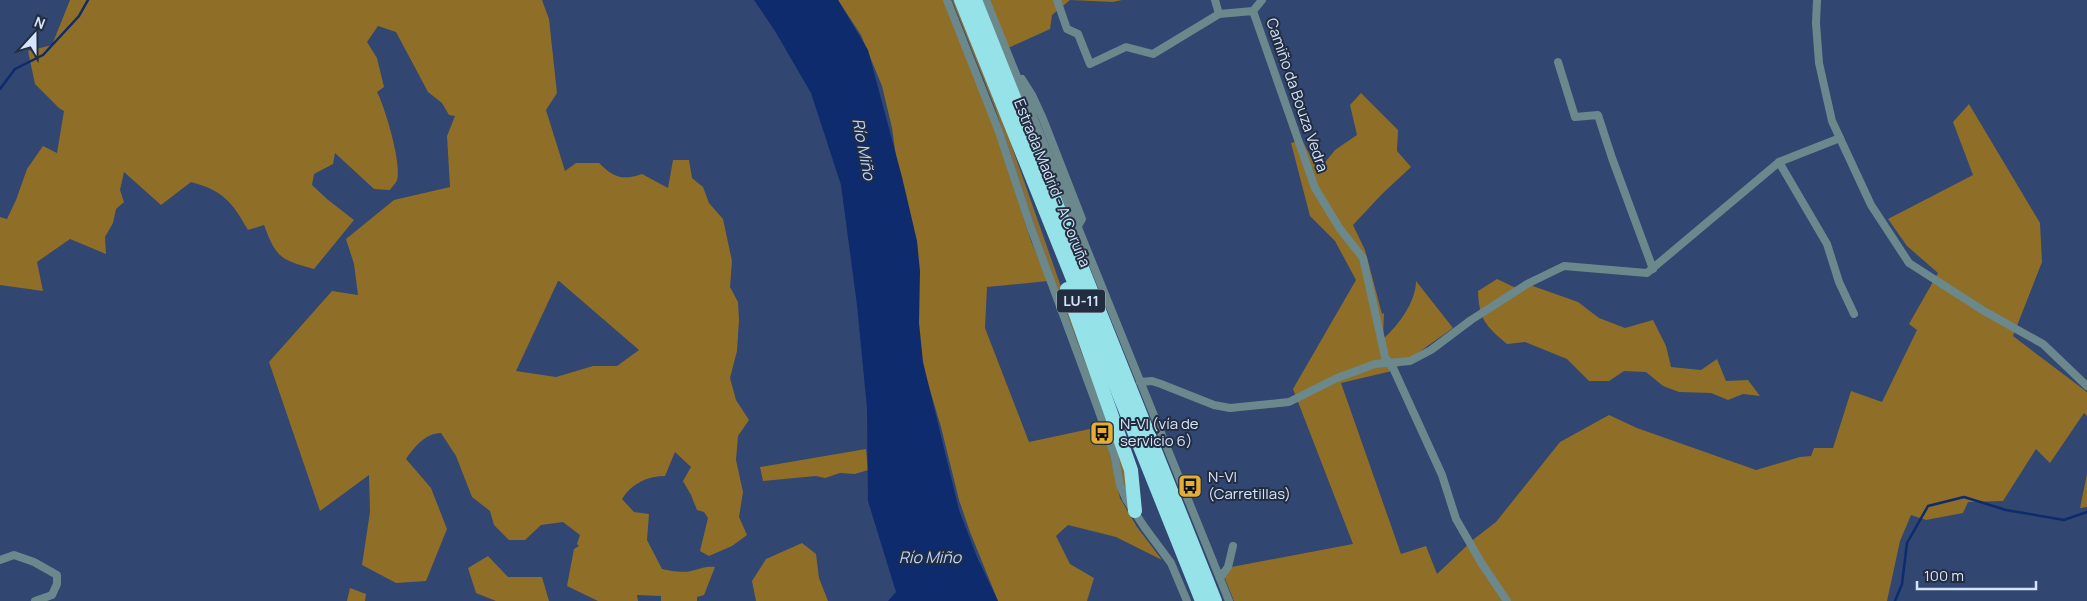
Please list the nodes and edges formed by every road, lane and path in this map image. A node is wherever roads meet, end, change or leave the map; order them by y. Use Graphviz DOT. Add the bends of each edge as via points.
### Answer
graph roads {
  1 [pos="947,0"];
  2 [pos="961,0"];
  3 [pos="975,0"];
  4 [pos="986,0"];
  5 [pos="1057,0"];
  6 [pos="1215,0"];
  7 [pos="1262,0"];
  8 [pos="1817,0"];
  9 [pos="1253,11"];
  10 [pos="1219,14"];
  11 [pos="1558,62"];
  12 [pos="1840,138"];
  13 [pos="1020,148"];
  14 [pos="1779,162"];
  15 [pos="1654,269"];
  16 [pos="1854,314"];
  17 [pos="1389,363"];
  18 [pos="1140,382"];
  19 [pos="2087,386"];
  20 [pos="1135,511"];
  21 [pos="1233,546"];
  22 [pos="0,560"];
  23 [pos="1220,578"];
  24 [pos="34,601"];
  25 [pos="1187,601"];
  26 [pos="1202,601"];
  27 [pos="1215,601"];
  28 [pos="1229,601"];
  29 [pos="1507,601"];
  1 -- 20 [label="street" via="989,104 1031,228 1094,395 1114,454 1120,485"];
  2 -- 13 [label="highway, Estrada Madrid - A Coruña / LU-11"];
  3 -- 27 [label="highway, Estrada Madrid - A Coruña / LU-11"];
  4 -- 18 [label="street"];
  5 -- 10 [label="street, Camiño da Bouza Vedra" via="1067,30 1078,34 1090,64 1126,47 1153,54"];
  6 -- 10 [label="street"];
  7 -- 9 [label="street"];
  8 -- 12 [label="street" via="1820,63 1832,121"];
  9 -- 10 [label="street, Camiño da Bouza Vedra"];
  9 -- 17 [label="street, Camiño da Bouza Vedra" via="1315,188 1340,229 1363,258"];
  11 -- 15 [label="street" via="1576,117 1598,115"];
  12 -- 14 [label="street"];
  12 -- 19 [label="street" via="1871,205 1909,263 2043,344"];
  13 -- 20 [label="highway" via="1131,470"];
  13 -- 26 [label="highway, Estrada Madrid - A Coruña / LU-11"];
  14 -- 15 [label="street"];
  14 -- 16 [label="street" via="1827,244"];
  15 -- 17 [label="street" via="1647,273 1564,266 1512,294 1424,354 1410,361"];
  17 -- 18 [label="street" via="1375,364 1337,378 1288,402 1249,407 1214,405 1152,381"];
  17 -- 29 [label="street, Camiño da Bouza Vedra" via="1442,475 1456,519"];
  18 -- 23 [label="street"];
  20 -- 25 [label="street" via="1171,563"];
  21 -- 23 [label="street" via="1228,567"];
  22 -- 24 [label="street" via="14,555 57,574 52,594"];
  23 -- 28 [label="street"];
}
